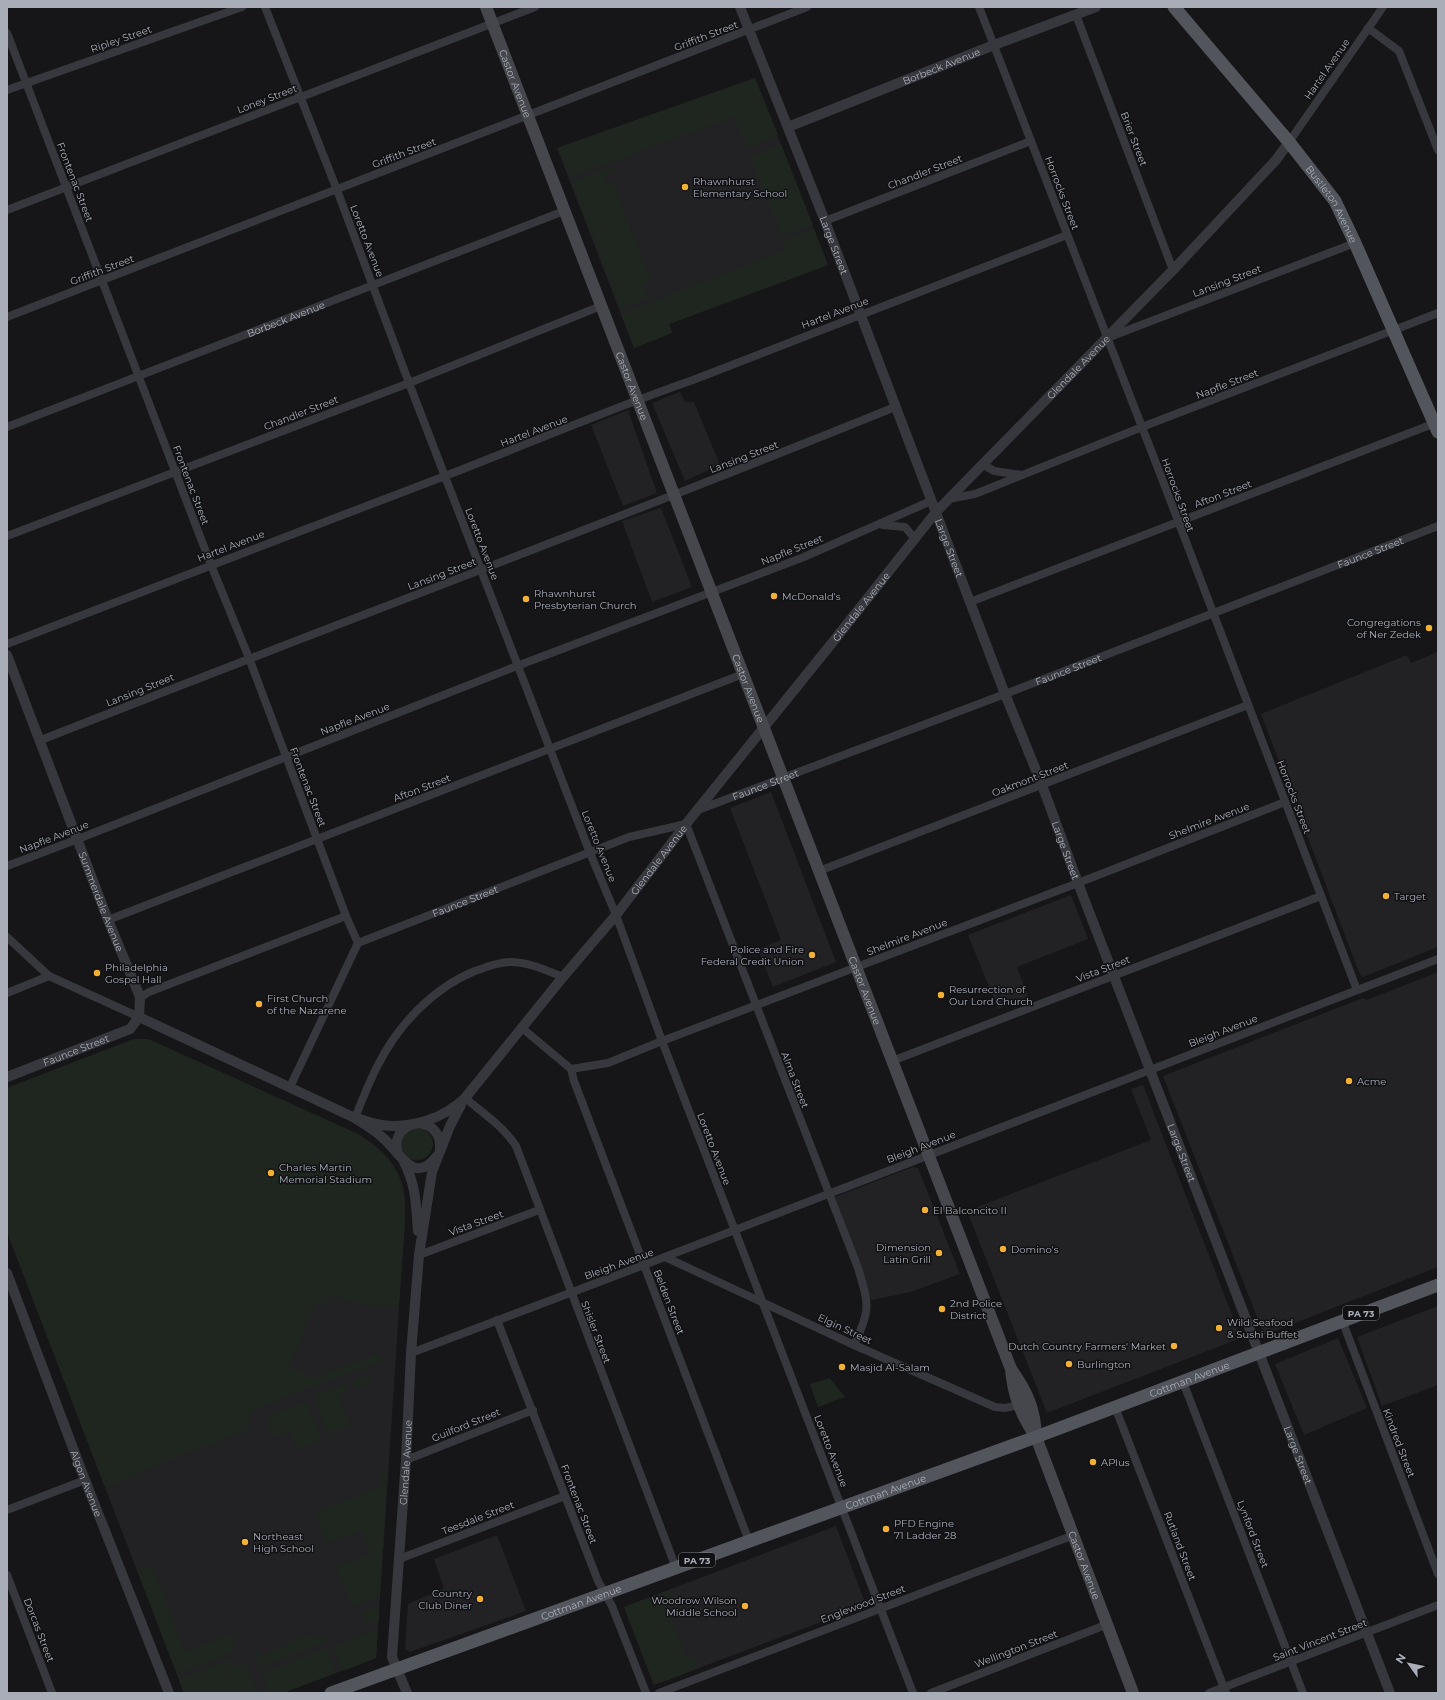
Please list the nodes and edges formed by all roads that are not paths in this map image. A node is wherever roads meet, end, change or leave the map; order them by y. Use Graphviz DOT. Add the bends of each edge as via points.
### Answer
graph roads {
  1 [pos="242,7"];
  2 [pos="265,7"];
  3 [pos="486,7"];
  4 [pos="535,7"];
  5 [pos="740,7"];
  6 [pos="807,7"];
  7 [pos="979,7"];
  8 [pos="1096,7"];
  9 [pos="1174,7"];
  10 [pos="1383,7"];
  11 [pos="1076,15"];
  12 [pos="492,24"];
  13 [pos="1368,28"];
  14 [pos="749,30"];
  15 [pos="7,33"];
  16 [pos="994,45"];
  17 [pos="26,83"];
  18 [pos="7,90"];
  19 [pos="300,97"];
  20 [pos="527,115"];
  21 [pos="788,127"];
  22 [pos="1032,141"];
  23 [pos="1288,142"];
  24 [pos="1438,150"];
  25 [pos="66,187"];
  26 [pos="337,190"];
  27 [pos="7,210"];
  28 [pos="564,211"];
  29 [pos="825,221"];
  30 [pos="1067,235"];
  31 [pos="1356,243"];
  32 [pos="1173,270"];
  33 [pos="103,280"];
  34 [pos="373,286"];
  35 [pos="601,306"];
  36 [pos="1438,313"];
  37 [pos="860,314"];
  38 [pos="7,316"];
  39 [pos="1394,330"];
  40 [pos="1106,338"];
  41 [pos="138,376"];
  42 [pos="409,383"];
  43 [pos="637,400"];
  44 [pos="895,407"];
  45 [pos="1437,426"];
  46 [pos="7,427"];
  47 [pos="1142,427"];
  48 [pos="982,464"];
  49 [pos="175,472"];
  50 [pos="1023,475"];
  51 [pos="444,476"];
  52 [pos="673,494"];
  53 [pos="948,499"];
  54 [pos="931,501"];
  55 [pos="936,512"];
  56 [pos="1177,522"];
  57 [pos="880,524"];
  58 [pos="1438,526"];
  59 [pos="7,536"];
  60 [pos="915,539"];
  61 [pos="211,564"];
  62 [pos="482,570"];
  63 [pos="711,593"];
  64 [pos="970,602"];
  65 [pos="1214,613"];
  66 [pos="7,644"];
  67 [pos="7,655"];
  68 [pos="249,658"];
  69 [pos="518,666"];
  70 [pos="743,674"];
  71 [pos="1005,694"];
  72 [pos="1248,705"];
  73 [pos="764,728"];
  74 [pos="41,740"];
  75 [pos="550,750"];
  76 [pos="285,757"];
  77 [pos="783,777"];
  78 [pos="1042,785"];
  79 [pos="1285,802"];
  80 [pos="698,810"];
  81 [pos="686,824"];
  82 [pos="78,839"];
  83 [pos="318,839"];
  84 [pos="590,853"];
  85 [pos="7,866"];
  86 [pos="818,870"];
  87 [pos="1078,883"];
  88 [pos="1321,896"];
  89 [pos="616,915"];
  90 [pos="346,916"];
  91 [pos="108,920"];
  92 [pos="7,937"];
  93 [pos="358,943"];
  94 [pos="1438,959"];
  95 [pos="856,967"];
  96 [pos="1114,975"];
  97 [pos="49,976"];
  98 [pos="563,977"];
  99 [pos="1357,990"];
  100 [pos="7,994"];
  101 [pos="140,998"];
  102 [pos="755,1005"];
  103 [pos="139,1017"];
  104 [pos="522,1028"];
  105 [pos="662,1041"];
  106 [pos="892,1061"];
  107 [pos="571,1069"];
  108 [pos="1150,1069"];
  109 [pos="7,1077"];
  110 [pos="290,1087"];
  111 [pos="465,1098"];
  112 [pos="355,1118"];
  113 [pos="414,1124"];
  114 [pos="438,1154"];
  115 [pos="928,1155"];
  116 [pos="402,1161"];
  117 [pos="828,1194"];
  118 [pos="540,1210"];
  119 [pos="734,1230"];
  120 [pos="419,1255"];
  121 [pos="665,1257"];
  122 [pos="644,1265"];
  123 [pos="7,1273"];
  124 [pos="1438,1285"];
  125 [pos="10,1291"];
  126 [pos="571,1292"];
  127 [pos="762,1302"];
  128 [pos="497,1320"];
  129 [pos="1342,1320"];
  130 [pos="854,1345"];
  131 [pos="411,1353"];
  132 [pos="1259,1353"];
  133 [pos="1010,1369"];
  134 [pos="1183,1382"];
  135 [pos="1019,1405"];
  136 [pos="1115,1407"];
  137 [pos="533,1410"];
  138 [pos="1036,1437"];
  139 [pos="406,1460"];
  140 [pos="85,1480"];
  141 [pos="565,1496"];
  142 [pos="842,1508"];
  143 [pos="7,1510"];
  144 [pos="1074,1535"];
  145 [pos="749,1541"];
  146 [pos="398,1559"];
  147 [pos="676,1568"];
  148 [pos="1438,1574"];
  149 [pos="7,1575"];
  150 [pos="604,1593"];
  151 [pos="1438,1605"];
  152 [pos="881,1608"];
  153 [pos="1108,1624"];
  154 [pos="1367,1633"];
  155 [pos="1291,1662"];
  156 [pos="396,1669"];
  157 [pos="1225,1690"];
  158 [pos="52,1693"];
  159 [pos="169,1693"];
  160 [pos="330,1693"];
  161 [pos="407,1693"];
  162 [pos="646,1693"];
  163 [pos="659,1693"];
  164 [pos="913,1693"];
  165 [pos="931,1693"];
  166 [pos="1133,1693"];
  167 [pos="1209,1693"];
  168 [pos="1303,1693"];
  169 [pos="1390,1693"];
  1 -- 17 [label="street, Ripley Street"];
  2 -- 19 [label="street, Loretto Avenue"];
  3 -- 12 [label="main road, Castor Avenue"];
  4 -- 12 [label="street, Loney Street"];
  5 -- 14 [label="street, Large Street"];
  6 -- 14 [label="street, Griffith Street"];
  7 -- 16 [label="street, Horrocks Street"];
  8 -- 11 [label="street, Borbeck Avenue"];
  9 -- 23 [label="main road, Bustleton Avenue"];
  10 -- 13 [label="street, Hartel Avenue"];
  11 -- 16 [label="street, Borbeck Avenue"];
  11 -- 32 [label="street, Brier Street"];
  12 -- 19 [label="street, Loney Street"];
  12 -- 20 [label="main road, Castor Avenue"];
  13 -- 23 [label="street, Hartel Avenue"];
  13 -- 24 [label="street" via="1399,51"];
  14 -- 20 [label="street, Griffith Street"];
  14 -- 21 [label="street, Large Street"];
  15 -- 17 [label="street, Frontenac Street"];
  16 -- 21 [label="street, Borbeck Avenue"];
  16 -- 22 [label="street, Horrocks Street"];
  17 -- 18 [label="street, Ripley Street"];
  17 -- 25 [label="street, Frontenac Street"];
  19 -- 25 [label="street, Loney Street"];
  19 -- 26 [label="street, Loretto Avenue"];
  20 -- 26 [label="street, Griffith Street"];
  20 -- 28 [label="main road, Castor Avenue"];
  21 -- 29 [label="street, Large Street"];
  22 -- 29 [label="street, Chandler Street"];
  22 -- 30 [label="street, Horrocks Street"];
  23 -- 31 [label="main road, Bustleton Avenue" via="1335,201"];
  23 -- 32 [label="street, Glendale Avenue" via="1276,160"];
  25 -- 27 [label="street, Loney Street"];
  25 -- 33 [label="street, Frontenac Street"];
  26 -- 33 [label="street, Griffith Street"];
  26 -- 34 [label="street, Loretto Avenue"];
  28 -- 34 [label="street, Borbeck Avenue"];
  28 -- 35 [label="main road, Castor Avenue"];
  29 -- 37 [label="street, Large Street"];
  30 -- 37 [label="street, Hartel Avenue"];
  30 -- 40 [label="street, Horrocks Street"];
  31 -- 39 [label="main road, Bustleton Avenue"];
  31 -- 40 [label="street, Lansing Street"];
  32 -- 40 [label="street, Glendale Avenue"];
  33 -- 38 [label="street, Griffith Street"];
  33 -- 41 [label="street, Frontenac Street"];
  34 -- 41 [label="street, Borbeck Avenue"];
  34 -- 42 [label="street, Loretto Avenue"];
  35 -- 42 [label="street, Chandler Street"];
  35 -- 43 [label="main road, Castor Avenue"];
  36 -- 39 [label="street, Napfle Street"];
  37 -- 43 [label="street, Hartel Avenue"];
  37 -- 44 [label="street, Large Street"];
  39 -- 45 [label="main road, Bustleton Avenue"];
  39 -- 47 [label="street, Napfle Street"];
  40 -- 47 [label="street, Horrocks Street"];
  40 -- 48 [label="street, Glendale Avenue"];
  41 -- 46 [label="street, Borbeck Avenue"];
  41 -- 49 [label="street, Frontenac Street"];
  42 -- 49 [label="street, Chandler Street"];
  42 -- 51 [label="street, Loretto Avenue"];
  43 -- 51 [label="street, Hartel Avenue"];
  43 -- 52 [label="main road, Castor Avenue"];
  44 -- 52 [label="street, Lansing Street"];
  44 -- 54 [label="street, Large Street"];
  45 -- 56 [label="street, Afton Street"];
  47 -- 50 [label="street, Napfle Street"];
  47 -- 56 [label="street, Horrocks Street"];
  48 -- 50 [label="street, Napfle Street" via="994,472"];
  48 -- 53 [label="street, Glendale Avenue"];
  49 -- 59 [label="street, Chandler Street"];
  49 -- 61 [label="street, Frontenac Street"];
  50 -- 53 [label="street, Napfle Street" via="975,494"];
  51 -- 61 [label="street, Hartel Avenue"];
  51 -- 62 [label="street, Loretto Avenue"];
  52 -- 62 [label="street, Lansing Street"];
  52 -- 63 [label="main road, Castor Avenue"];
  53 -- 55 [label="street, Glendale Avenue"];
  54 -- 55 [label="street, Large Street"];
  54 -- 57 [label="street, Napfle Street"];
  55 -- 60 [label="street, Glendale Avenue"];
  55 -- 64 [label="street, Large Street"];
  56 -- 64 [label="street, Afton Street"];
  56 -- 65 [label="street, Horrocks Street"];
  57 -- 60 [label="street, Napfle Street" via="905,526"];
  57 -- 63 [label="street, Napfle Street"];
  58 -- 65 [label="street, Faunce Street"];
  60 -- 73 [label="street, Glendale Avenue"];
  61 -- 66 [label="street, Hartel Avenue"];
  61 -- 68 [label="street, Frontenac Street"];
  62 -- 68 [label="street, Lansing Street"];
  62 -- 69 [label="street, Loretto Avenue"];
  63 -- 69 [label="street, Napfle Avenue"];
  63 -- 70 [label="main road, Castor Avenue"];
  64 -- 71 [label="street, Large Street"];
  65 -- 71 [label="street, Faunce Street"];
  65 -- 72 [label="street, Horrocks Street"];
  67 -- 74 [label="street, Summerdale Avenue"];
  68 -- 74 [label="street, Lansing Street"];
  68 -- 76 [label="street, Frontenac Street"];
  69 -- 75 [label="street, Loretto Avenue"];
  69 -- 76 [label="street, Napfle Avenue"];
  70 -- 73 [label="main road, Castor Avenue"];
  70 -- 75 [label="street, Afton Street"];
  71 -- 77 [label="street, Faunce Street"];
  71 -- 78 [label="street, Large Street"];
  72 -- 78 [label="street, Oakmont Street"];
  72 -- 79 [label="street, Horrocks Street"];
  73 -- 77 [label="main road, Castor Avenue"];
  73 -- 80 [label="street, Glendale Avenue"];
  74 -- 82 [label="street, Summerdale Avenue"];
  75 -- 83 [label="street, Afton Street"];
  75 -- 84 [label="street, Loretto Avenue"];
  76 -- 82 [label="street, Napfle Avenue"];
  76 -- 83 [label="street, Frontenac Street"];
  77 -- 80 [label="street, Faunce Street"];
  77 -- 86 [label="main road, Castor Avenue"];
  78 -- 86 [label="street, Oakmont Street"];
  78 -- 87 [label="street, Large Street"];
  79 -- 87 [label="street, Shelmire Avenue"];
  79 -- 88 [label="street, Horrocks Street"];
  80 -- 81 [label="street, Glendale Avenue"];
  81 -- 84 [label="street, Faunce Street" via="629,836"];
  81 -- 89 [label="street, Glendale Avenue"];
  81 -- 102 [label="street, Alma Street"];
  82 -- 85 [label="street, Napfle Avenue"];
  82 -- 91 [label="street, Summerdale Avenue"];
  83 -- 90 [label="street, Frontenac Street"];
  83 -- 91 [label="street, Afton Street"];
  84 -- 89 [label="street, Loretto Avenue"];
  84 -- 93 [label="street, Faunce Street"];
  86 -- 95 [label="main road, Castor Avenue"];
  87 -- 95 [label="street, Shelmire Avenue"];
  87 -- 96 [label="street, Large Street"];
  88 -- 96 [label="street, Vista Street"];
  88 -- 99 [label="street, Horrocks Street"];
  89 -- 98 [label="street, Glendale Avenue"];
  89 -- 105 [label="street, Loretto Avenue"];
  90 -- 93 [label="street, Frontenac Street"];
  90 -- 101 [label="street" via="149,992"];
  91 -- 101 [label="street, Summerdale Avenue"];
  92 -- 97 [label="street"];
  93 -- 110 [label="street"];
  94 -- 99 [label="street, Bleigh Avenue"];
  95 -- 102 [label="street, Shelmire Avenue"];
  95 -- 106 [label="main road, Castor Avenue"];
  96 -- 106 [label="street, Vista Street"];
  96 -- 108 [label="street, Large Street"];
  97 -- 100 [label="street"];
  97 -- 103 [label="street"];
  98 -- 104 [label="street, Glendale Avenue"];
  98 -- 112 [label="street" via="531,964 509,962 461,976 422,1006 391,1042"];
  99 -- 108 [label="street, Bleigh Avenue"];
  101 -- 103 [label="street, Summerdale Avenue"];
  102 -- 105 [label="street, Shelmire Avenue"];
  102 -- 117 [label="street, Alma Street"];
  103 -- 109 [label="street, Faunce Street" via="130,1029"];
  103 -- 110 [label="street"];
  104 -- 107 [label="street"];
  104 -- 111 [label="street, Glendale Avenue"];
  105 -- 107 [label="street, Shelmire Avenue" via="608,1063"];
  105 -- 119 [label="street, Loretto Avenue"];
  106 -- 115 [label="main road, Castor Avenue"];
  107 -- 122 [label="street, Belden Street"];
  108 -- 115 [label="street, Bleigh Avenue"];
  108 -- 132 [label="street, Large Street"];
  110 -- 112 [label="street"];
  111 -- 113 [label="street, Glendale Avenue" via="445,1114"];
  111 -- 114 [label="street, Glendale Avenue"];
  111 -- 118 [label="street, Shisler Street" via="510,1137 516,1146"];
  112 -- 113 [label="street" via="381,1125"];
  112 -- 116 [label="street" via="384,1138"];
  113 -- 114 [label="street" via="428,1125 435,1131 440,1140"];
  113 -- 116 [label="street, Glendale Avenue" via="401,1131 397,1140 397,1150"];
  114 -- 116 [label="street" via="429,1164 422,1167 410,1166"];
  114 -- 120 [label="street, Glendale Avenue" via="428,1190"];
  115 -- 117 [label="street, Bleigh Avenue"];
  115 -- 133 [label="main road, Castor Avenue"];
  116 -- 120 [label="street, Glendale Avenue" via="415,1190"];
  117 -- 119 [label="street, Bleigh Avenue"];
  117 -- 130 [label="street, Alma Street" via="854,1259 868,1306"];
  118 -- 120 [label="street, Vista Street"];
  118 -- 126 [label="street, Shisler Street"];
  119 -- 121 [label="street, Bleigh Avenue"];
  119 -- 127 [label="street, Loretto Avenue"];
  120 -- 131 [label="street, Glendale Avenue"];
  121 -- 122 [label="street, Bleigh Avenue"];
  121 -- 127 [label="street, Elgin Street"];
  122 -- 126 [label="street, Bleigh Avenue"];
  122 -- 145 [label="street, Belden Street"];
  123 -- 125 [label="street, Algon Avenue"];
  124 -- 129 [label="main road, Cottman Avenue / PA 73"];
  125 -- 140 [label="street, Algon Avenue"];
  126 -- 128 [label="street, Bleigh Avenue"];
  126 -- 147 [label="street, Shisler Street"];
  127 -- 130 [label="street, Elgin Street"];
  127 -- 142 [label="street, Loretto Avenue"];
  128 -- 131 [label="street, Bleigh Avenue"];
  128 -- 137 [label="street, Frontenac Street"];
  129 -- 132 [label="main road, Cottman Avenue / PA 73"];
  129 -- 148 [label="street, Kindred Street"];
  130 -- 135 [label="street, Elgin Street" via="995,1408"];
  131 -- 139 [label="street, Glendale Avenue"];
  132 -- 134 [label="main road, Cottman Avenue / PA 73"];
  132 -- 154 [label="street, Large Street"];
  133 -- 135 [label="main road, Castor Avenue"];
  133 -- 138 [label="main road, Castor Avenue" via="1023,1384 1035,1418"];
  134 -- 136 [label="main road, Cottman Avenue / PA 73"];
  134 -- 155 [label="street, Lynford Street"];
  135 -- 138 [label="main road, Castor Avenue"];
  136 -- 138 [label="main road, Cottman Avenue / PA 73"];
  136 -- 157 [label="street, Rutland Street"];
  137 -- 139 [label="street, Guilford Street"];
  137 -- 141 [label="street, Frontenac Street"];
  138 -- 142 [label="main road, Cottman Avenue / PA 73"];
  138 -- 144 [label="main road, Castor Avenue"];
  139 -- 146 [label="street, Glendale Avenue"];
  140 -- 143 [label="street"];
  140 -- 159 [label="street, Algon Avenue"];
  141 -- 146 [label="street, Teesdale Street"];
  141 -- 150 [label="street, Frontenac Street"];
  142 -- 145 [label="main road, Cottman Avenue / PA 73"];
  142 -- 152 [label="street, Loretto Avenue"];
  144 -- 152 [label="street, Englewood Street"];
  144 -- 153 [label="main road, Castor Avenue"];
  145 -- 147 [label="main road, Cottman Avenue / PA 73"];
  146 -- 156 [label="street, Glendale Avenue" via="392,1657"];
  147 -- 150 [label="main road, Cottman Avenue / PA 73"];
  149 -- 158 [label="street, Dorcas Street"];
  150 -- 156 [label="main road, Cottman Avenue / PA 73"];
  150 -- 162 [label="street, Frontenac Street" via="612,1606"];
  151 -- 154 [label="street, Saint Vincent Street"];
  152 -- 163 [label="street, Englewood Street"];
  152 -- 164 [label="street, Loretto Avenue"];
  153 -- 165 [label="street, Wellington Street"];
  153 -- 166 [label="main road, Castor Avenue"];
  154 -- 155 [label="street, Saint Vincent Street"];
  154 -- 169 [label="street, Large Street"];
  155 -- 157 [label="street, Saint Vincent Street"];
  155 -- 168 [label="street, Lynford Street"];
  156 -- 160 [label="main road, Cottman Avenue / PA 73"];
  156 -- 161 [label="street"];
  157 -- 167 [label="street, Saint Vincent Street"];
}
